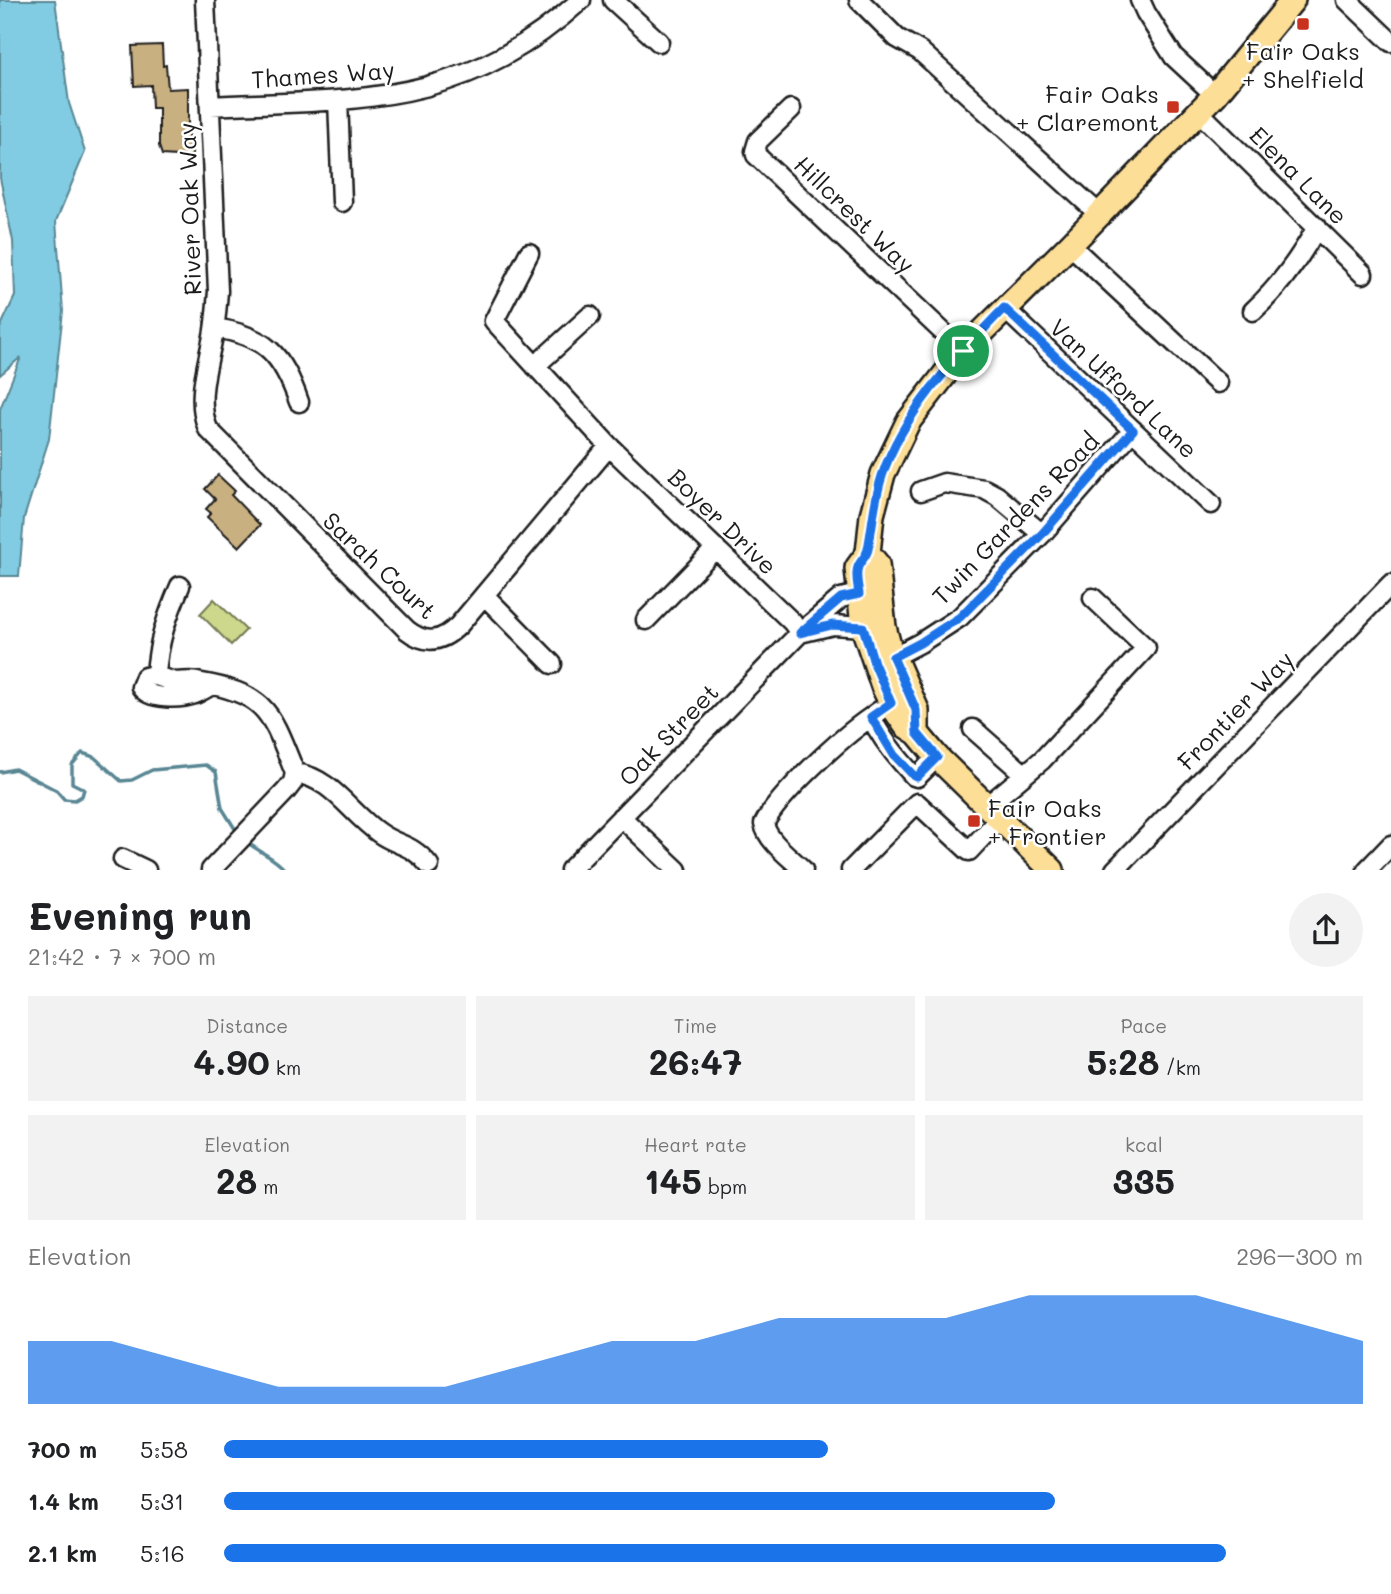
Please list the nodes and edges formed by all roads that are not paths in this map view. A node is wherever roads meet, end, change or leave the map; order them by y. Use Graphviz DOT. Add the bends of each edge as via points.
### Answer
graph roads {
  1 [pos="205,0"];
  2 [pos="581,0"];
  3 [pos="613,0"];
  4 [pos="859,0"];
  5 [pos="1140,0"];
  6 [pos="1293,0"];
  7 [pos="1347,0"];
  8 [pos="659,42"];
  9 [pos="1391,42"];
  10 [pos="1216,95"];
  11 [pos="338,100"];
  12 [pos="210,106"];
  13 [pos="791,109"];
  14 [pos="1199,112"];
  15 [pos="342,202"];
  16 [pos="1099,214"];
  17 [pos="1317,227"];
  18 [pos="1070,245"];
  19 [pos="529,253"];
  20 [pos="1363,274"];
  21 [pos="1004,308"];
  22 [pos="1253,311"];
  23 [pos="590,316"];
  24 [pos="215,328"];
  25 [pos="963,351"];
  26 [pos="535,366"];
  27 [pos="1218,383"];
  28 [pos="299,402"];
  29 [pos="203,416"];
  30 [pos="1133,430"];
  31 [pos="609,446"];
  32 [pos="921,491"];
  33 [pos="1211,504"];
  34 [pos="1042,534"];
  35 [pos="716,548"];
  36 [pos="868,553"];
  37 [pos="1391,584"];
  38 [pos="180,586"];
  39 [pos="859,594"];
  40 [pos="484,595"];
  41 [pos="1093,598"];
  42 [pos="646,620"];
  43 [pos="863,627"];
  44 [pos="800,633"];
  45 [pos="891,649"];
  46 [pos="552,664"];
  47 [pos="891,703"];
  48 [pos="871,717"];
  49 [pos="973,729"];
  50 [pos="917,733"];
  51 [pos="937,757"];
  52 [pos="295,773"];
  53 [pos="1024,775"];
  54 [pos="917,777"];
  55 [pos="994,812"];
  56 [pos="621,817"];
  57 [pos="1391,845"];
  58 [pos="123,859"];
  59 [pos="429,865"];
  60 [pos="146,870"];
  61 [pos="211,870"];
  62 [pos="570,870"];
  63 [pos="677,870"];
  64 [pos="803,870"];
  65 [pos="836,870"];
  66 [pos="851,870"];
  67 [pos="1052,870"];
  68 [pos="1115,870"];
  69 [pos="1367,870"];
  1 -- 12 [label="street, River Oak Way"];
  2 -- 11 [label="street, Thames Way" via="523,46 458,78 399,94"];
  3 -- 8 [label="street"];
  4 -- 16 [label="street"];
  5 -- 10 [label="street" via="1174,57"];
  6 -- 10 [label="main road"];
  7 -- 9 [label="street"];
  10 -- 14 [label="main road"];
  11 -- 12 [label="street, Thames Way"];
  11 -- 15 [label="street"];
  12 -- 24 [label="street, River Oak Way" via="218,291"];
  13 -- 25 [label="street, Hillcrest Way" via="758,141 756,155"];
  14 -- 16 [label="main road"];
  14 -- 17 [label="street, Elena Lane"];
  16 -- 18 [label="main road"];
  17 -- 20 [label="street, Elena Lane"];
  17 -- 22 [label="street" via="1294,265"];
  18 -- 21 [label="main road"];
  18 -- 27 [label="street"];
  19 -- 26 [label="street, Boyer Drive" via="494,321"];
  21 -- 25 [label="main road"];
  21 -- 30 [label="street, Van Ufford Lane"];
  23 -- 26 [label="street"];
  24 -- 28 [label="street" via="241,332 264,344 287,372"];
  24 -- 29 [label="street, River Oak Way" via="202,397"];
  25 -- 36 [label="main road" via="894,447 875,500"];
  26 -- 31 [label="street, Boyer Drive"];
  29 -- 40 [label="street, Sarah Court" via="208,429 414,636 434,641 447,636"];
  30 -- 33 [label="street, Van Ufford Lane"];
  30 -- 34 [label="street, Twin Gardens Road"];
  31 -- 35 [label="street, Boyer Drive"];
  31 -- 40 [label="street, Sarah Court"];
  32 -- 34 [label="street" via="944,483 984,489"];
  34 -- 45 [label="street, Twin Gardens Road" via="960,617 920,643"];
  35 -- 42 [label="street"];
  35 -- 44 [label="street, Boyer Drive"];
  36 -- 39 [label="main road" via="857,568"];
  36 -- 45 [label="main road" via="877,564 880,606"];
  37 -- 68 [label="street, Frontier Way"];
  38 -- 52 [label="street" via="164,622 156,675 248,695 266,710"];
  39 -- 43 [label="main road"];
  39 -- 44 [label="street" via="841,598"];
  39 -- 45 [label="main road" via="872,615 876,634"];
  40 -- 46 [label="street"];
  41 -- 53 [label="street" via="1146,648"];
  43 -- 44 [label="street" via="832,625"];
  43 -- 47 [label="main road"];
  44 -- 56 [label="street, Oak Street"];
  45 -- 50 [label="main road" via="916,710"];
  47 -- 48 [label="street"];
  47 -- 50 [label="main road" via="905,726"];
  48 -- 54 [label="street" via="894,755"];
  48 -- 64 [label="street" via="849,732 786,795 764,824 771,839"];
  49 -- 53 [label="street"];
  50 -- 51 [label="main road"];
  51 -- 54 [label="street"];
  51 -- 55 [label="main road"];
  52 -- 59 [label="street" via="324,783 375,830 411,847"];
  52 -- 61 [label="street" via="286,791"];
  53 -- 55 [label="street"];
  54 -- 65 [label="street" via="901,806"];
  55 -- 66 [label="street" via="970,852 917,803"];
  55 -- 67 [label="main road"];
  56 -- 62 [label="street, Oak Street"];
  56 -- 63 [label="street"];
  57 -- 69 [label="street"];
  58 -- 60 [label="street"];
}
